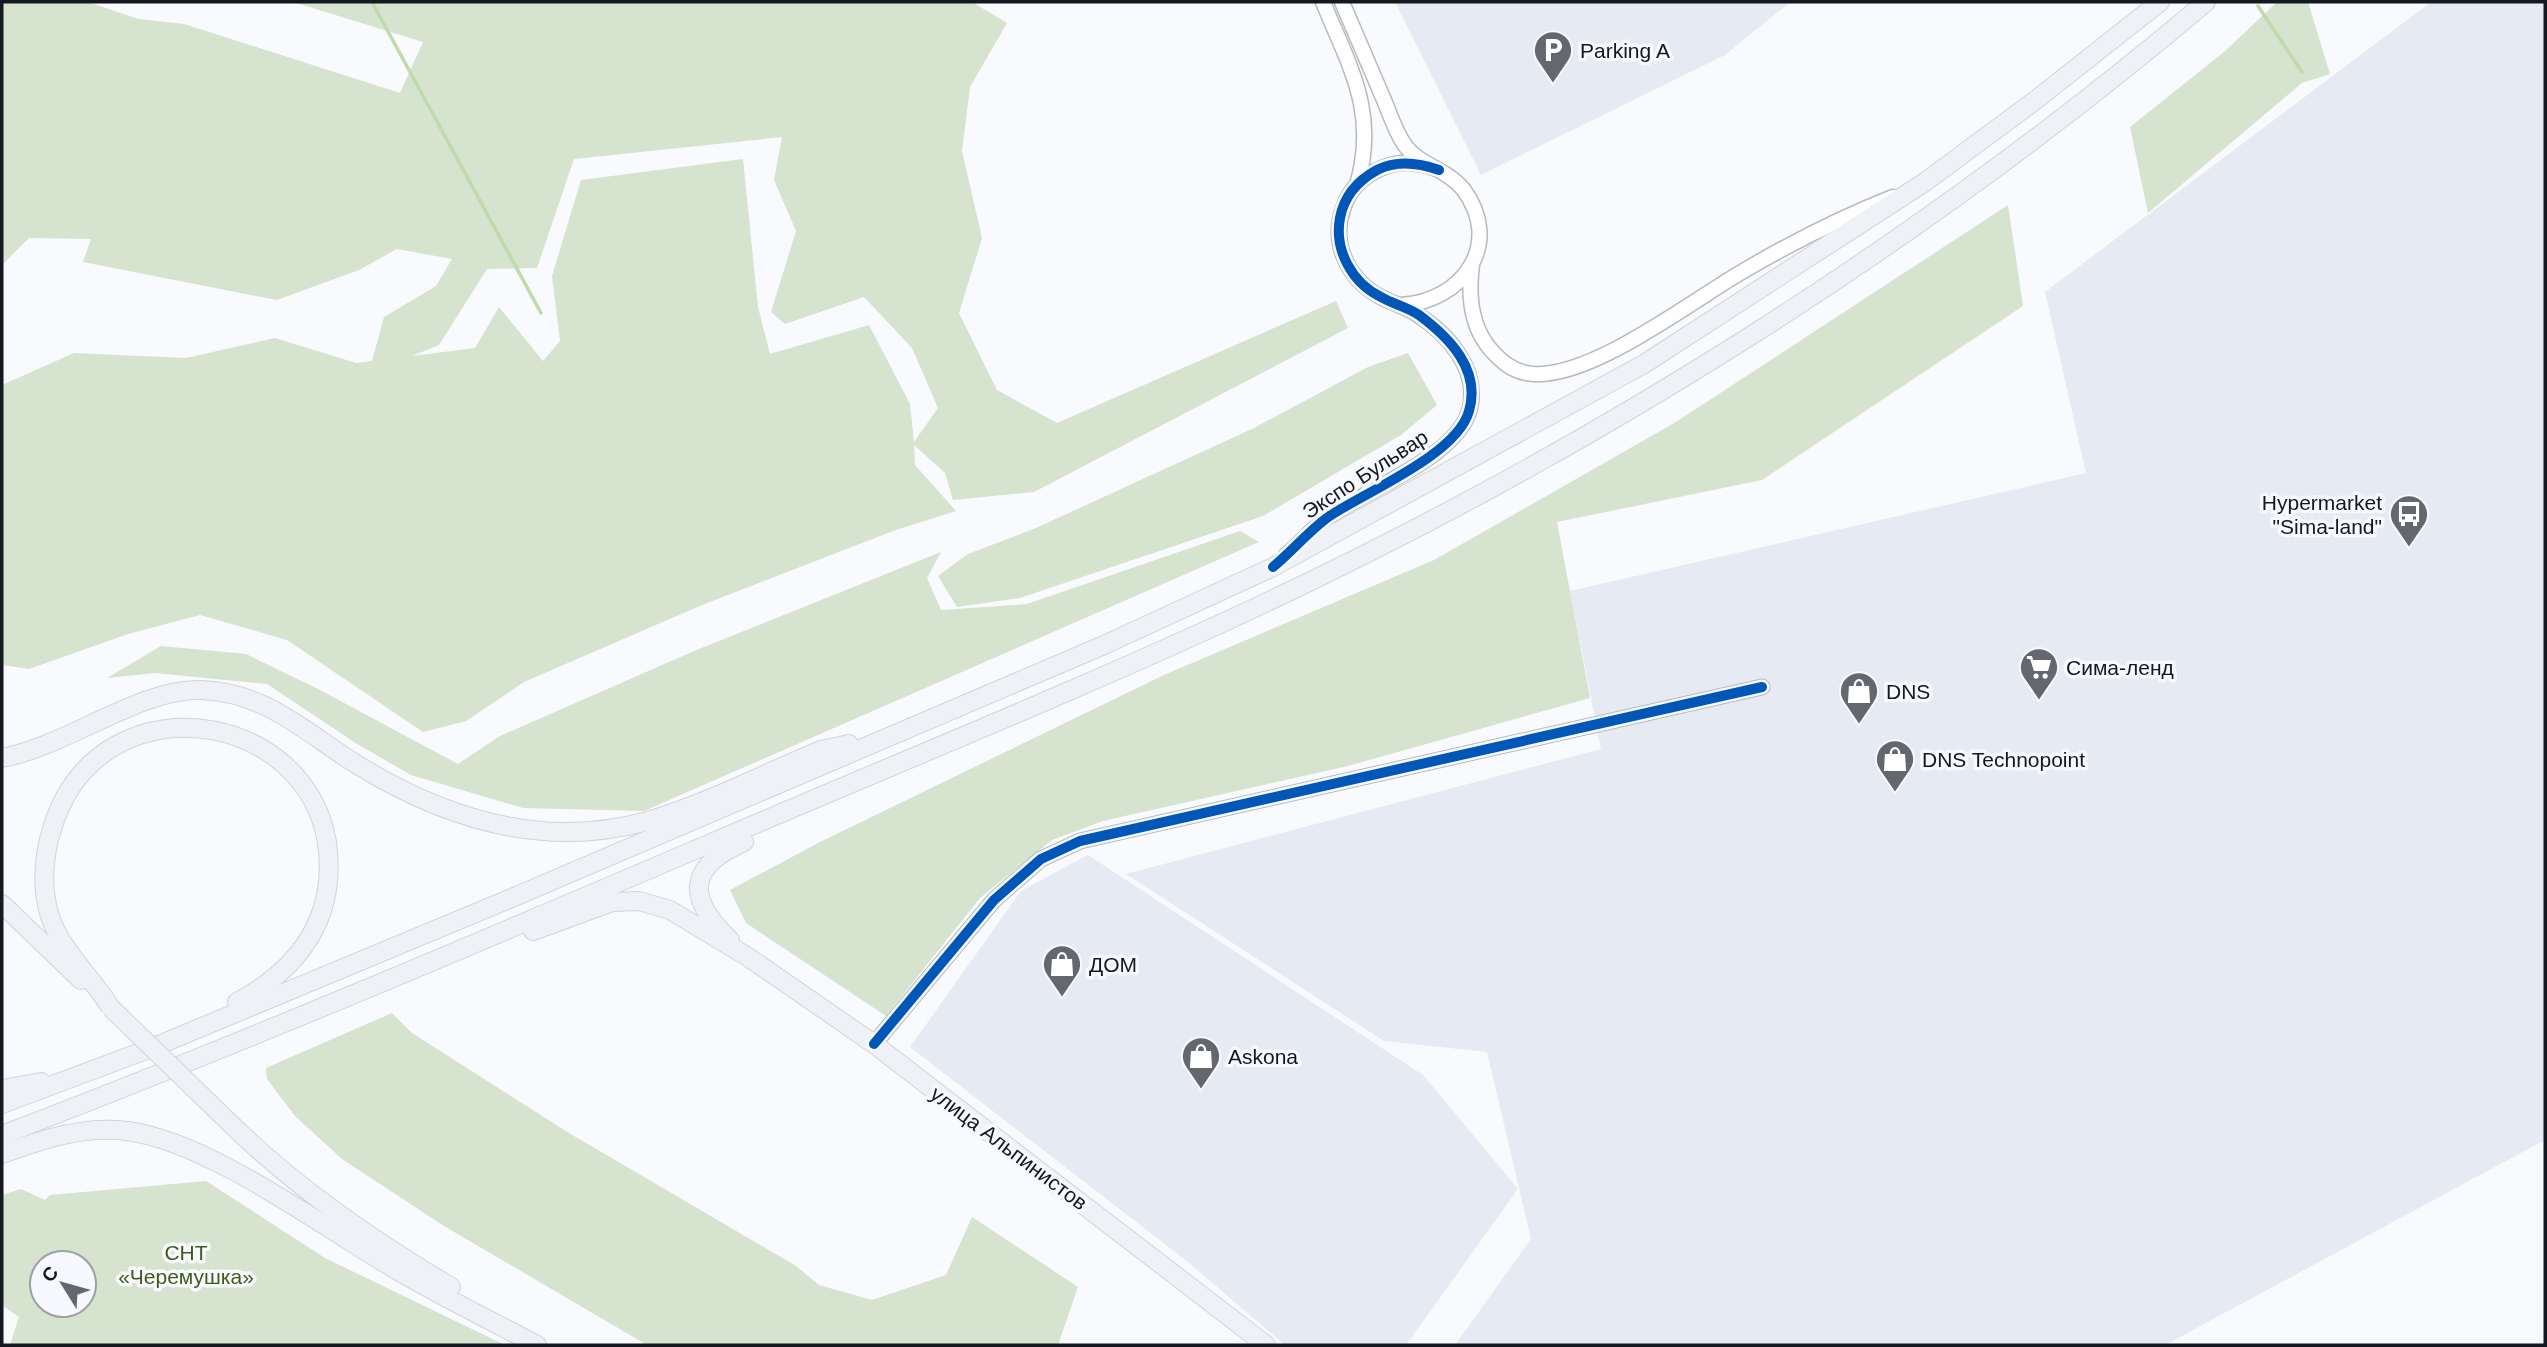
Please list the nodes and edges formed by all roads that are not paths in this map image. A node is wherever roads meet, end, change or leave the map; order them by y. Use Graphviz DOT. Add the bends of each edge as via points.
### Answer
graph roads {
  1 [pos="1323,2"];
  2 [pos="1342,2"];
  3 [pos="2160,2"];
  4 [pos="2206,2"];
  5 [pos="1439,170"];
  6 [pos="1357,185"];
  7 [pos="1913,188"];
  8 [pos="1472,265"];
  9 [pos="1401,305"];
  10 [pos="1273,567"];
  11 [pos="1762,687"];
  12 [pos="896,732"];
  13 [pos="920,754"];
  14 [pos="2,758"];
  15 [pos="2,904"];
  16 [pos="2,919"];
  17 [pos="748,957"];
  18 [pos="68,968"];
  19 [pos="384,982"];
  20 [pos="110,1007"];
  21 [pos="874,1044"];
  22 [pos="154,1047"];
  23 [pos="65,1080"];
  24 [pos="2,1089"];
  25 [pos="2,1104"];
  26 [pos="2,1135"];
  27 [pos="2,1154"];
  28 [pos="537,1345"];
  29 [pos="553,1345"];
  30 [pos="1266,1345"];
  1 -- 6 [label="street, Экспо Бульвар" via="1355,78 1364,116 1367,133"];
  2 -- 5 [label="street" via="1404,145"];
  3 -- 7 [label="main road"];
  4 -- 13 [label="main road" via="2057,125 1943,207 1630,409 1514,475 1250,610"];
  5 -- 6 [label="street" via="1395,164 1373,172"];
  5 -- 8 [label="street" via="1463,190 1476,215 1478,245"];
  6 -- 9 [label="street, Экспо Бульвар" via="1341,214 1340,250 1367,288"];
  7 -- 8 [label="street" via="1786,246 1605,354 1559,372 1514,369 1489,348 1471,306"];
  7 -- 10 [label="main road" via="1644,365"];
  8 -- 9 [label="street" via="1447,293"];
  9 -- 10 [label="street, Экспо Бульвар" via="1435,329 1465,362 1472,388 1467,419 1437,451 1325,519"];
  10 -- 12 [label="main road" via="1104,645"];
  11 -- 21 [label="street" via="1080,841 1041,859 994,900"];
  12 -- 14 [label="main road" via="821,750 644,822 570,832 508,828 438,807 385,781 272,708 213,691 184,690 161,696 38,749"];
  12 -- 22 [label="main road" via="507,901"];
  13 -- 17 [label="main road" via="875,783 723,851 703,869 697,885 701,905"];
  13 -- 19 [label="main road"];
  15 -- 18 [label="main road"];
  16 -- 18 [label="main road" via="26,942"];
  17 -- 19 [label="main road" via="670,910 626,900 601,905 429,973"];
  17 -- 21 [label="main road, улица Альпинистов"];
  18 -- 20 [label="main road"];
  19 -- 26 [label="main road"];
  20 -- 22 [label="main road" via="59,936 48,912 45,863 65,796 108,751 153,730 201,727 248,739 287,768 314,803 322,822 330,866 321,916 298,956 272,980"];
  20 -- 29 [label="main road, bridge" via="272,1164 367,1234"];
  21 -- 30 [label="main road, улица Альпинистов"];
  22 -- 23 [label="main road"];
  23 -- 24 [label="main road"];
  23 -- 25 [label="main road"];
  27 -- 28 [label="main road" via="50,1138 96,1130 160,1139 251,1182 401,1273"];
}
